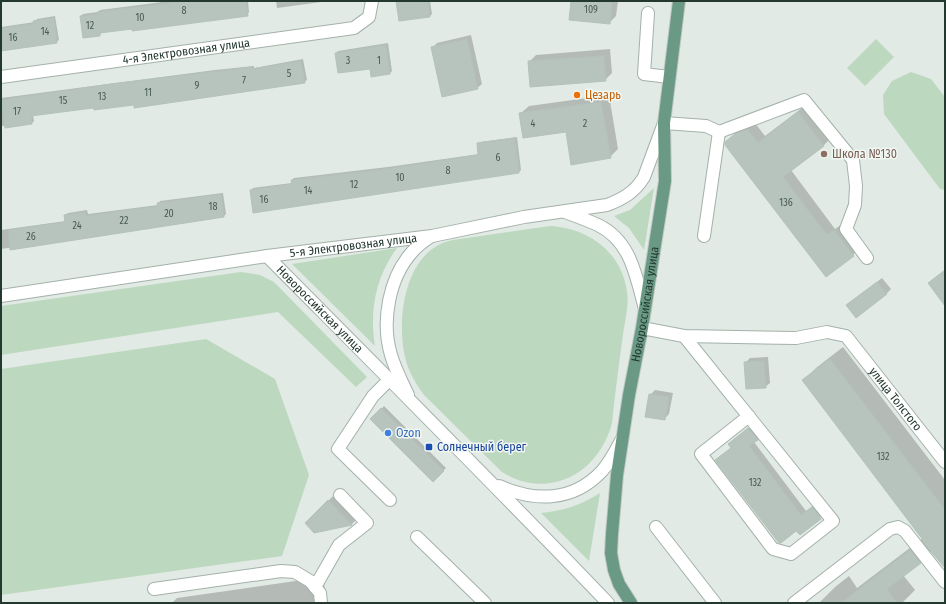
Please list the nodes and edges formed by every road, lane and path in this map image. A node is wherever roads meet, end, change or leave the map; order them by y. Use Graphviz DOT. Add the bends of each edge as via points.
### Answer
graph roads {
  1 [pos="372,1"];
  2 [pos="679,1"];
  3 [pos="648,13"];
  4 [pos="1,77"];
  5 [pos="670,77"];
  6 [pos="664,123"];
  7 [pos="719,132"];
  8 [pos="562,211"];
  9 [pos="432,236"];
  10 [pos="704,236"];
  11 [pos="267,256"];
  12 [pos="868,258"];
  13 [pos="1,296"];
  14 [pos="645,308"];
  15 [pos="642,328"];
  16 [pos="684,336"];
  17 [pos="389,380"];
  18 [pos="413,405"];
  19 [pos="749,416"];
  20 [pos="622,439"];
  21 [pos="945,462"];
  22 [pos="494,484"];
  23 [pos="340,495"];
  24 [pos="390,500"];
  25 [pos="656,528"];
  26 [pos="417,537"];
  27 [pos="945,582"];
  28 [pos="315,587"];
  29 [pos="154,589"];
  30 [pos="321,603"];
  31 [pos="485,603"];
  32 [pos="608,603"];
  33 [pos="631,603"];
  34 [pos="715,603"];
  35 [pos="794,603"];
  1 -- 4 [label="street, 4-я Электровозная улица" via="369,17 354,28"];
  2 -- 5 [label="main road, Новороссийская улица"];
  3 -- 5 [label="street" via="644,74"];
  5 -- 6 [label="main road, Новороссийская улица"];
  6 -- 7 [label="street" via="706,126"];
  6 -- 8 [label="street, 5-я Электровозная улица" via="644,177 633,192 607,205"];
  6 -- 14 [label="main road, Новороссийская улица" via="664,181"];
  7 -- 10 [label="street"];
  7 -- 12 [label="street" via="804,100 853,160 855,205 846,229"];
  8 -- 9 [label="street, 5-я Электровозная улица"];
  8 -- 14 [label="street" via="599,225 622,244 629,254"];
  9 -- 11 [label="street, 5-я Электровозная улица"];
  9 -- 18 [label="street" via="413,250 399,271 388,313 388,345 394,366"];
  11 -- 13 [label="street, 5-я Электровозная улица"];
  11 -- 17 [label="street, Новороссийская улица"];
  14 -- 15 [label="main road, Новороссийская улица"];
  15 -- 16 [label="street"];
  15 -- 20 [label="main road, Новороссийская улица"];
  16 -- 19 [label="street"];
  16 -- 21 [label="street, улица Толстого" via="796,338 827,332 846,336"];
  17 -- 18 [label="street, Новороссийская улица"];
  17 -- 24 [label="street" via="373,396 338,449"];
  18 -- 22 [label="street, Новороссийская улица"];
  19 -- 19 [label="street" via="833,521 791,554 773,549 701,454"];
  20 -- 22 [label="street" via="603,470 573,491 543,497 514,493"];
  20 -- 33 [label="main road, Новороссийская улица" via="611,553 619,584"];
  22 -- 32 [label="street, Новороссийская улица"];
  23 -- 28 [label="street" via="367,523 338,545"];
  25 -- 34 [label="street"];
  26 -- 31 [label="street"];
  27 -- 35 [label="street" via="905,531 898,527 890,529"];
  28 -- 29 [label="street" via="295,572 281,571"];
  28 -- 30 [label="street" via="320,592"];
}
